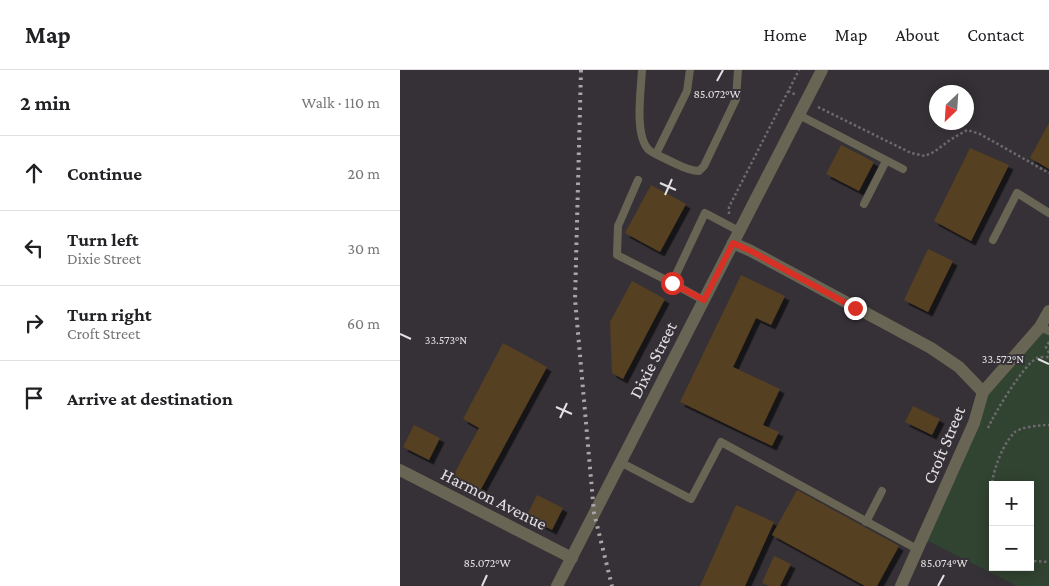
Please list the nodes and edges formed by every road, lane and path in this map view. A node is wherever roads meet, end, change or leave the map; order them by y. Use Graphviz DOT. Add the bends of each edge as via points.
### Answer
graph roads {
  1 [pos="642,70"];
  2 [pos="690,70"];
  3 [pos="738,70"];
  4 [pos="799,70"];
  5 [pos="822,70"];
  6 [pos="788,91"];
  7 [pos="806,101"];
  8 [pos="799,115"];
  9 [pos="656,154"];
  10 [pos="886,161"];
  11 [pos="903,169"];
  12 [pos="1049,173"];
  13 [pos="638,180"];
  14 [pos="864,204"];
  15 [pos="1049,213"];
  16 [pos="728,219"];
  17 [pos="739,231"];
  18 [pos="993,240"];
  19 [pos="733,243"];
  20 [pos="672,283"];
  21 [pos="704,300"];
  22 [pos="1049,311"];
  23 [pos="1045,329"];
  24 [pos="1049,342"];
  25 [pos="1049,355"];
  26 [pos="983,392"];
  27 [pos="1049,425"];
  28 [pos="985,434"];
  29 [pos="620,462"];
  30 [pos="400,470"];
  31 [pos="992,481"];
  32 [pos="882,491"];
  33 [pos="866,522"];
  34 [pos="917,549"];
  35 [pos="572,558"];
  36 [pos="1034,561"];
  37 [pos="1049,562"];
  38 [pos="558,586"];
  39 [pos="900,586"];
  1 -- 9 [label="lane" via="642,141"];
  2 -- 9 [label="lane" via="687,91"];
  3 -- 9 [label="lane" via="736,99 704,166 699,171 692,171"];
  4 -- 6 [label="path"];
  5 -- 7 [label="street, Dixie Street"];
  6 -- 7 [label="path"];
  6 -- 16 [label="path" via="729,207"];
  7 -- 8 [label="street, Dixie Street"];
  7 -- 12 [label="path" via="911,153 925,156 967,130"];
  8 -- 10 [label="lane"];
  8 -- 17 [label="street, Dixie Street"];
  10 -- 11 [label="lane"];
  10 -- 14 [label="lane"];
  13 -- 20 [label="lane" via="618,226 617,255"];
  15 -- 18 [label="lane" via="1017,193"];
  17 -- 19 [label="street, Dixie Street"];
  17 -- 20 [label="lane" via="705,213"];
  19 -- 21 [label="street, Dixie Street"];
  19 -- 26 [label="street, Croft Street" via="931,348 959,367"];
  20 -- 21 [label="lane"];
  21 -- 29 [label="street, Dixie Street"];
  22 -- 23 [label="street"];
  23 -- 26 [label="street"];
  24 -- 25 [label="path" via="1046,347"];
  25 -- 28 [label="path" via="1037,358 1025,368"];
  26 -- 34 [label="street, Croft Street" via="974,423"];
  27 -- 31 [label="path" via="1016,431 1002,450"];
  29 -- 33 [label="lane" via="691,499 721,442"];
  29 -- 35 [label="street, Dixie Street"];
  30 -- 35 [label="street, Harmon Avenue"];
  32 -- 33 [label="lane"];
  33 -- 34 [label="lane"];
  34 -- 39 [label="street, Croft Street"];
  35 -- 38 [label="street, Dixie Street"];
  36 -- 37 [label="path"];
}
